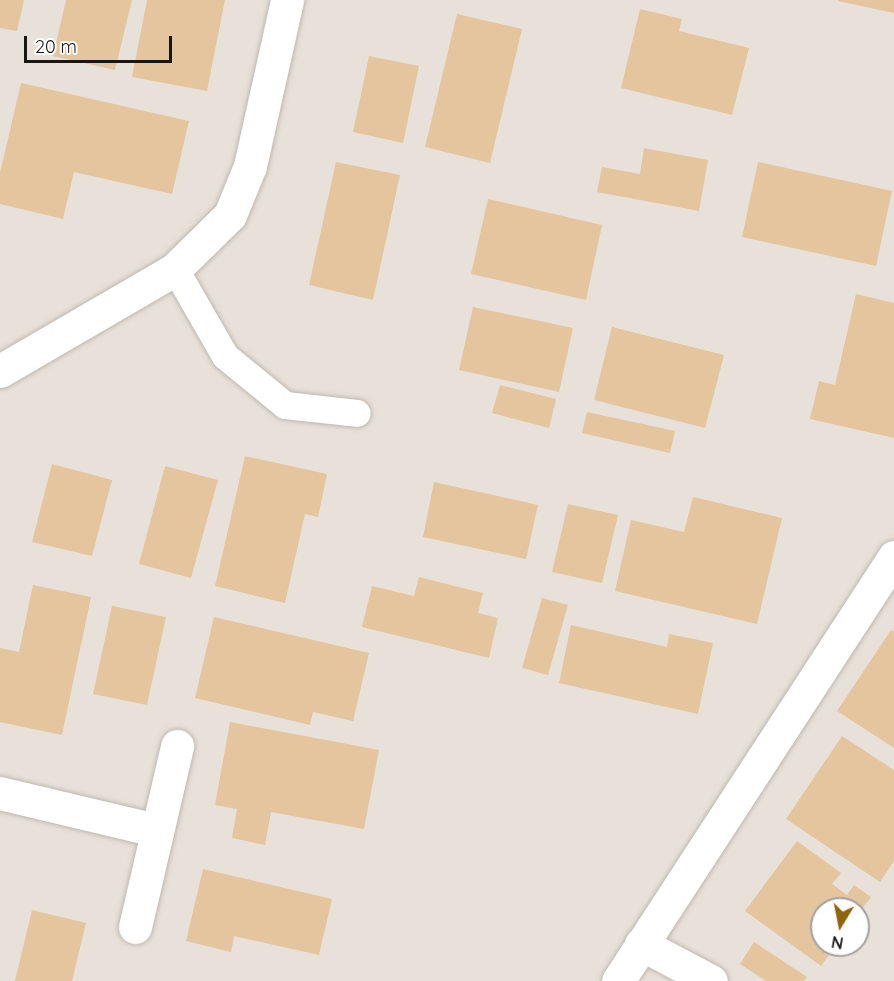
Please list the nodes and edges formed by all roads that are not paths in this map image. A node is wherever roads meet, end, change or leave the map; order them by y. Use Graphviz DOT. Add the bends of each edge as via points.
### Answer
graph roads {
  1 [pos="287,0"];
  2 [pos="174,269"];
  3 [pos="7,357"];
  4 [pos="357,413"];
  5 [pos="894,557"];
  6 [pos="177,746"];
  7 [pos="0,793"];
  8 [pos="155,830"];
  9 [pos="135,927"];
  10 [pos="641,944"];
  11 [pos="618,981"];
  12 [pos="711,981"];
  1 -- 2 [label="street" via="250,166 230,215"];
  2 -- 3 [label="street"];
  2 -- 4 [label="lane" via="225,356 285,405"];
  5 -- 10 [label="street"];
  6 -- 8 [label="street"];
  7 -- 8 [label="street"];
  8 -- 9 [label="street"];
  10 -- 11 [label="street"];
  10 -- 12 [label="street"];
}
